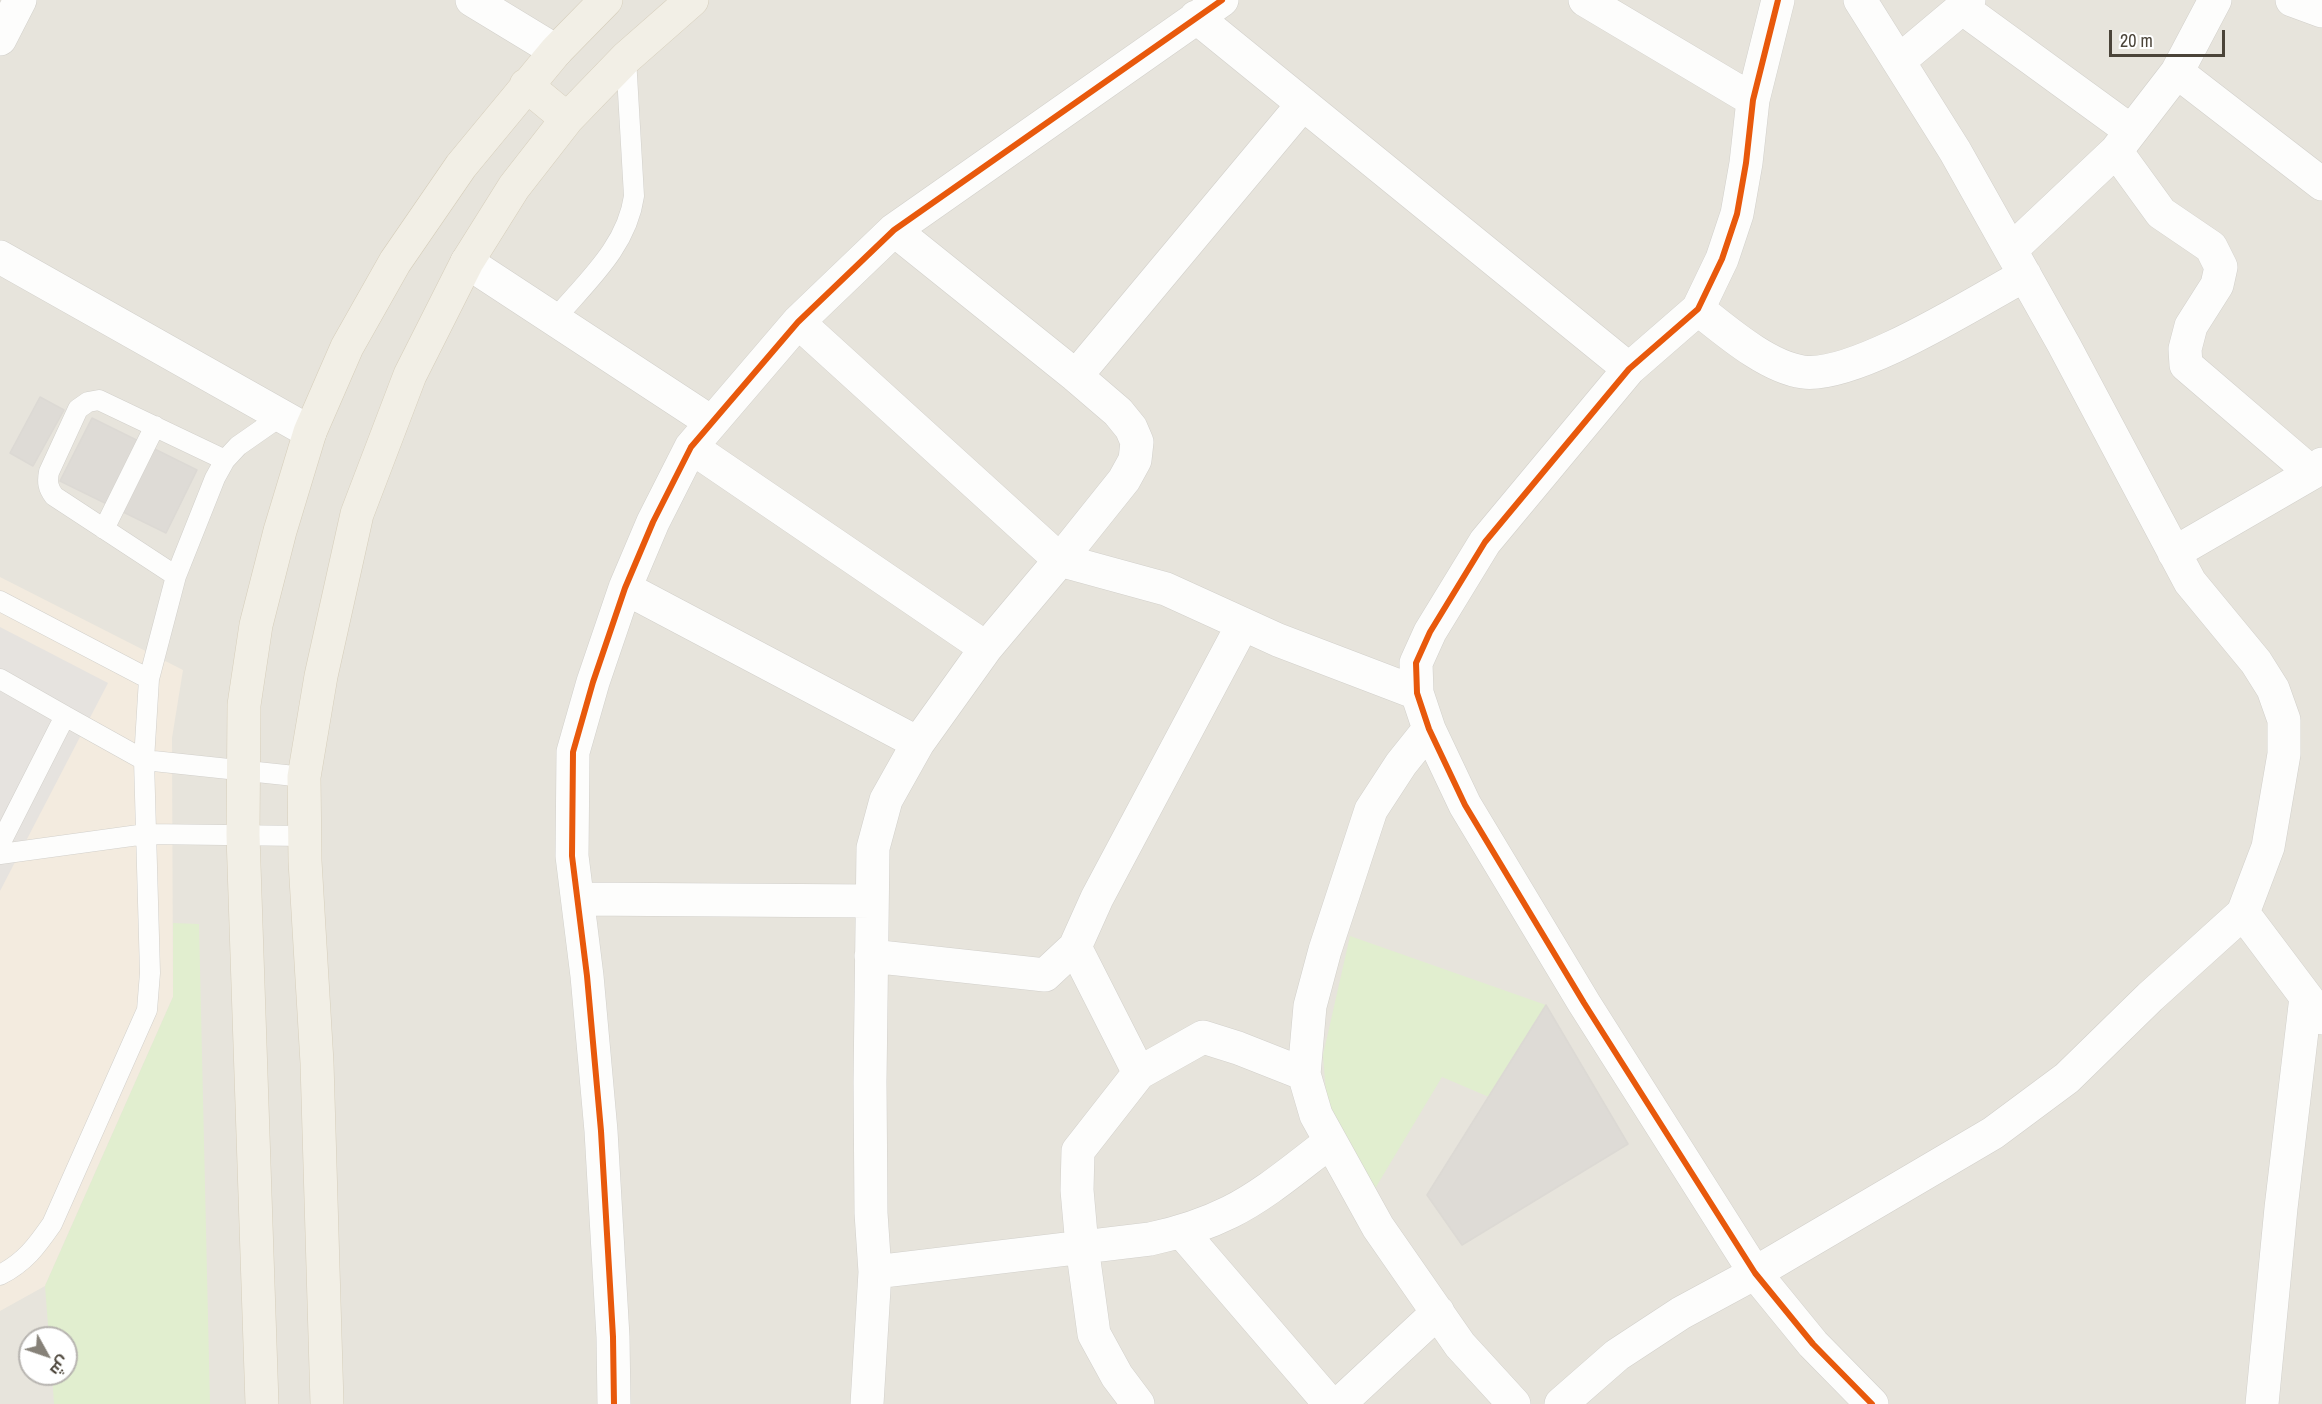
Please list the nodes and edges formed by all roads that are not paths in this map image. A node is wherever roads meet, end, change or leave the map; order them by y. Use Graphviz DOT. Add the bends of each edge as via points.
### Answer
graph roads {
  1 [pos="20,0"];
  2 [pos="472,0"];
  3 [pos="606,0"];
  4 [pos="692,0"];
  5 [pos="1585,0"];
  6 [pos="1778,0"];
  7 [pos="1860,0"];
  8 [pos="2215,0"];
  9 [pos="2292,0"];
  10 [pos="1965,4"];
  11 [pos="1209,8"];
  12 [pos="2322,11"];
  13 [pos="0,39"];
  14 [pos="555,51"];
  15 [pos="626,58"];
  16 [pos="1899,61"];
  17 [pos="2177,72"];
  18 [pos="526,85"];
  19 [pos="1753,100"];
  20 [pos="1303,104"];
  21 [pos="567,119"];
  22 [pos="2123,141"];
  23 [pos="2322,184"];
  24 [pos="894,230"];
  25 [pos="0,257"];
  26 [pos="467,262"];
  27 [pos="2018,262"];
  28 [pos="1698,309"];
  29 [pos="554,320"];
  30 [pos="798,322"];
  31 [pos="1629,369"];
  32 [pos="1076,376"];
  33 [pos="281,416"];
  34 [pos="154,426"];
  35 [pos="310,432"];
  36 [pos="701,435"];
  37 [pos="225,459"];
  38 [pos="2317,469"];
  39 [pos="105,529"];
  40 [pos="2174,553"];
  41 [pos="1060,560"];
  42 [pos="176,576"];
  43 [pos="625,588"];
  44 [pos="0,601"];
  45 [pos="1244,624"];
  46 [pos="986,648"];
  47 [pos="0,679"];
  48 [pos="149,679"];
  49 [pos="1417,693"];
  50 [pos="65,716"];
  51 [pos="1429,729"];
  52 [pos="918,743"];
  53 [pos="144,760"];
  54 [pos="244,771"];
  55 [pos="304,777"];
  56 [pos="146,834"];
  57 [pos="243,835"];
  58 [pos="305,836"];
  59 [pos="0,844"];
  60 [pos="0,854"];
  61 [pos="578,899"];
  62 [pos="872,901"];
  63 [pos="2243,913"];
  64 [pos="1075,947"];
  65 [pos="871,956"];
  66 [pos="2314,1007"];
  67 [pos="1139,1073"];
  68 [pos="1304,1074"];
  69 [pos="1330,1142"];
  70 [pos="1182,1232"];
  71 [pos="1082,1246"];
  72 [pos="875,1272"];
  73 [pos="1755,1273"];
  74 [pos="0,1275"];
  75 [pos="1438,1312"];
  76 [pos="262,1404"];
  77 [pos="327,1404"];
  78 [pos="614,1404"];
  79 [pos="867,1404"];
  80 [pos="1138,1404"];
  81 [pos="1330,1404"];
  82 [pos="1339,1404"];
  83 [pos="1514,1404"];
  84 [pos="1561,1404"];
  85 [pos="1872,1404"];
  86 [pos="2262,1404"];
  1 -- 13 [label="street"];
  2 -- 14 [label="street"];
  3 -- 14 [label="main road"];
  4 -- 15 [label="main road"];
  5 -- 19 [label="street"];
  6 -- 19 [label="street"];
  7 -- 16 [label="street"];
  8 -- 17 [label="street"];
  9 -- 12 [label="street"];
  10 -- 16 [label="street"];
  10 -- 22 [label="street"];
  11 -- 20 [label="street"];
  11 -- 24 [label="street"];
  14 -- 18 [label="main road"];
  15 -- 21 [label="main road"];
  15 -- 29 [label="lane" via="632,213 616,247"];
  16 -- 27 [label="street"];
  17 -- 22 [label="street"];
  17 -- 23 [label="street"];
  18 -- 21 [label="main road"];
  18 -- 35 [label="main road" via="461,166 395,262 347,347"];
  19 -- 28 [label="street" via="1737,214 1722,259"];
  20 -- 31 [label="street"];
  20 -- 32 [label="street"];
  21 -- 26 [label="main road" via="514,187"];
  22 -- 27 [label="street"];
  22 -- 38 [label="street" via="2161,213 2211,247 2221,267 2217,285 2191,326 2185,349 2186,365"];
  24 -- 30 [label="street"];
  24 -- 32 [label="street"];
  25 -- 33 [label="street"];
  26 -- 29 [label="street"];
  26 -- 55 [label="main road" via="410,375 357,514 321,676"];
  27 -- 28 [label="street" via="1897,345 1837,369 1804,372 1780,365"];
  27 -- 40 [label="street"];
  28 -- 31 [label="street"];
  29 -- 36 [label="street"];
  30 -- 36 [label="street"];
  30 -- 41 [label="street"];
  31 -- 49 [label="street" via="1485,542 1430,632 1416,663"];
  32 -- 41 [label="street" via="1118,412 1137,442 1135,460 1124,480"];
  33 -- 35 [label="street"];
  33 -- 37 [label="lane"];
  34 -- 37 [label="lane"];
  34 -- 39 [label="lane"];
  34 -- 39 [label="lane" via="99,400 78,408 49,472 49,489"];
  35 -- 54 [label="main road" via="256,625 244,705"];
  36 -- 43 [label="street" via="653,522"];
  36 -- 46 [label="street"];
  37 -- 42 [label="lane"];
  38 -- 40 [label="street"];
  39 -- 42 [label="lane"];
  40 -- 63 [label="street" via="2190,582 2256,662 2273,689 2284,720 2284,754 2268,847"];
  41 -- 45 [label="street" via="1166,589"];
  41 -- 46 [label="street"];
  42 -- 48 [label="lane"];
  43 -- 52 [label="street"];
  43 -- 61 [label="street" via="573,752 572,856"];
  44 -- 48 [label="lane"];
  45 -- 49 [label="street"];
  45 -- 64 [label="street" via="1096,898"];
  46 -- 52 [label="street"];
  47 -- 50 [label="lane"];
  48 -- 53 [label="lane"];
  49 -- 51 [label="street"];
  50 -- 53 [label="lane"];
  50 -- 59 [label="lane"];
  51 -- 68 [label="street" via="1371,810 1310,1006"];
  51 -- 73 [label="street" via="1465,804 1578,993"];
  52 -- 62 [label="street" via="886,800 873,848"];
  53 -- 54 [label="lane"];
  53 -- 56 [label="lane"];
  54 -- 55 [label="lane"];
  54 -- 57 [label="main road"];
  55 -- 58 [label="main road"];
  56 -- 57 [label="lane"];
  56 -- 60 [label="lane"];
  56 -- 74 [label="lane" via="150,973 147,1010 52,1224 18,1265"];
  57 -- 58 [label="lane"];
  57 -- 76 [label="main road"];
  58 -- 77 [label="main road" via="317,1063"];
  61 -- 62 [label="street"];
  61 -- 78 [label="street" via="601,1131"];
  62 -- 65 [label="street"];
  63 -- 66 [label="street"];
  63 -- 73 [label="street" via="2067,1078 1983,1139"];
  64 -- 65 [label="street" via="1045,975"];
  64 -- 67 [label="street"];
  65 -- 72 [label="street" via="871,1213"];
  66 -- 86 [label="street" via="2282,1208"];
  67 -- 68 [label="street" via="1203,1037"];
  67 -- 71 [label="street" via="1078,1151"];
  68 -- 69 [label="street" via="1316,1116"];
  69 -- 70 [label="street" via="1231,1212"];
  69 -- 75 [label="street" via="1378,1227"];
  70 -- 71 [label="street"];
  70 -- 81 [label="street"];
  71 -- 72 [label="street"];
  71 -- 80 [label="street" via="1094,1334"];
  72 -- 79 [label="street"];
  73 -- 84 [label="street" via="1681,1313 1617,1355"];
  73 -- 85 [label="street" via="1813,1344"];
  75 -- 82 [label="street"];
  75 -- 83 [label="street" via="1460,1345"];
}
